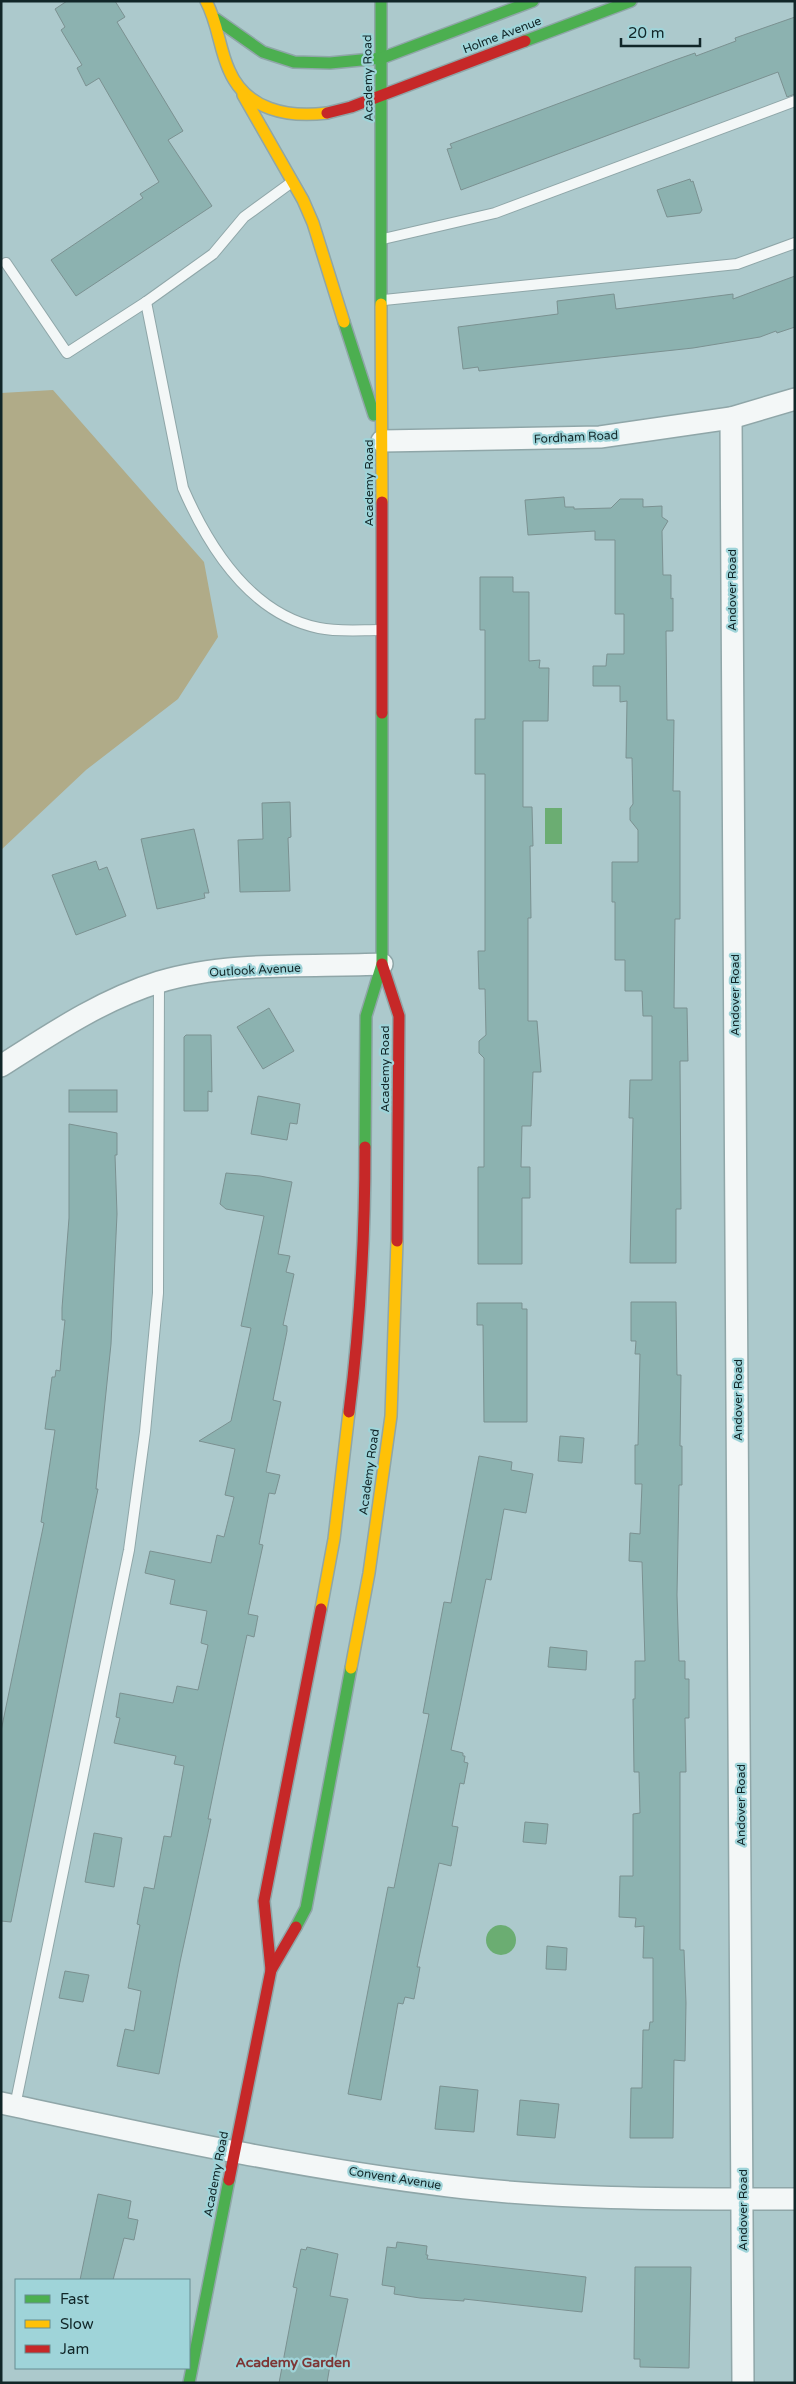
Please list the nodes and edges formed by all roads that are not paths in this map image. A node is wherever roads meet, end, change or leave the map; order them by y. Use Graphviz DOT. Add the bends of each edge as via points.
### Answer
graph roads {
  1 [pos="206,1"];
  2 [pos="381,1"];
  3 [pos="533,1"];
  4 [pos="631,1"];
  5 [pos="216,19"];
  6 [pos="382,58"];
  7 [pos="240,90"];
  8 [pos="382,95"];
  9 [pos="795,101"];
  10 [pos="293,182"];
  11 [pos="382,240"];
  12 [pos="795,243"];
  13 [pos="6,263"];
  14 [pos="382,300"];
  15 [pos="146,302"];
  16 [pos="795,399"];
  17 [pos="731,418"];
  18 [pos="382,441"];
  19 [pos="383,630"];
  20 [pos="382,964"];
  21 [pos="159,982"];
  22 [pos="1,1066"];
  23 [pos="271,1970"];
  24 [pos="8,2105"];
  25 [pos="234,2152"];
  26 [pos="744,2199"];
  27 [pos="795,2199"];
  28 [pos="190,2383"];
  29 [pos="743,2383"];
  1 -- 5 [label="main road"];
  2 -- 6 [label="main road, Academy Road"];
  3 -- 6 [label="main road, Holme Avenue"];
  4 -- 8 [label="main road, Holme Avenue"];
  5 -- 6 [label="main road, Holme Avenue" via="263,52 294,62 330,63"];
  5 -- 7 [label="main road" via="229,71"];
  6 -- 8 [label="main road, Academy Road"];
  7 -- 8 [label="main road, Holme Avenue" via="274,111 302,115 340,110"];
  7 -- 10 [label="main road"];
  8 -- 11 [label="main road, Academy Road"];
  9 -- 11 [label="lane" via="495,214"];
  10 -- 15 [label="lane" via="244,218 213,254"];
  10 -- 18 [label="main road" via="313,223"];
  11 -- 14 [label="main road, Academy Road"];
  12 -- 14 [label="lane" via="737,264"];
  13 -- 15 [label="lane" via="67,353"];
  14 -- 18 [label="main road, Academy Road"];
  15 -- 19 [label="lane" via="183,488 216,552 260,602 289,619 320,628"];
  16 -- 17 [label="street, Fordham Road"];
  17 -- 18 [label="street, Fordham Road" via="600,437"];
  17 -- 26 [label="street, Andover Road"];
  18 -- 19 [label="main road, Academy Road"];
  19 -- 20 [label="main road, Academy Road"];
  20 -- 21 [label="street, Outlook Avenue" via="241,968"];
  20 -- 23 [label="main road, Academy Road" via="366,1016 365,1192 356,1356 334,1539 264,1901"];
  20 -- 23 [label="main road, Academy Road" via="399,1016 396,1295 390,1416 369,1572 306,1908"];
  21 -- 22 [label="street, Outlook Avenue" via="114,999"];
  21 -- 24 [label="lane" via="158,1293 130,1550"];
  23 -- 25 [label="main road, Academy Road"];
  24 -- 25 [label="street, Convent Avenue"];
  25 -- 26 [label="street, Convent Avenue" via="448,2186 527,2194"];
  25 -- 28 [label="main road, Academy Road"];
  26 -- 27 [label="street, Convent Avenue"];
  26 -- 29 [label="street, Andover Road"];
}
